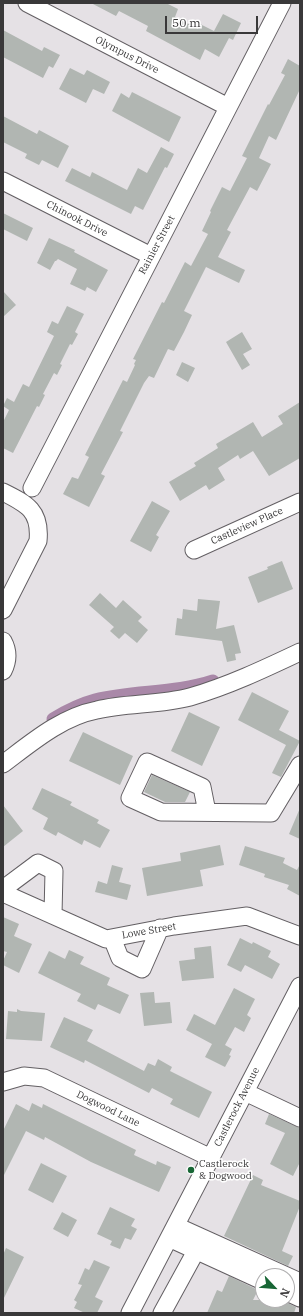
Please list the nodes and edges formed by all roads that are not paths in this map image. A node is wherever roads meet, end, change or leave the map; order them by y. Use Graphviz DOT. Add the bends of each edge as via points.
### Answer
graph roads {
  1 [pos="27,3"];
  2 [pos="282,3"];
  3 [pos="228,107"];
  4 [pos="3,181"];
  5 [pos="151,256"];
  6 [pos="32,488"];
  7 [pos="3,492"];
  8 [pos="300,502"];
  9 [pos="194,550"];
  10 [pos="3,610"];
  11 [pos="3,641"];
  12 [pos="300,652"];
  13 [pos="3,671"];
  14 [pos="3,764"];
  15 [pos="300,765"];
  16 [pos="207,812"];
  17 [pos="3,889"];
  18 [pos="3,893"];
  19 [pos="53,915"];
  20 [pos="160,928"];
  21 [pos="300,936"];
  22 [pos="112,938"];
  23 [pos="300,986"];
  24 [pos="3,1082"];
  25 [pos="245,1092"];
  26 [pos="300,1118"];
  27 [pos="211,1158"];
  28 [pos="172,1232"];
  29 [pos="196,1251"];
  30 [pos="255,1277"];
  31 [pos="300,1282"];
  32 [pos="130,1313"];
  33 [pos="162,1313"];
  1 -- 3 [label="street, Olympus Drive"];
  2 -- 3 [label="street, Rainier Street"];
  3 -- 5 [label="street, Rainier Street"];
  4 -- 5 [label="street, Chinook Drive"];
  5 -- 6 [label="street, Rainier Street"];
  7 -- 10 [label="street" via="30,508 39,530 38,542"];
  8 -- 9 [label="street, Castleview Place"];
  11 -- 13 [label="street" via="8,662"];
  12 -- 14 [label="street" via="245,677 189,697 96,710 74,717 23,748"];
  15 -- 16 [label="street" via="271,813"];
  17 -- 19 [label="street" via="38,863 54,871"];
  18 -- 19 [label="street, Lowe Street"];
  19 -- 22 [label="street, Lowe Street" via="106,939"];
  20 -- 21 [label="street, Lowe Street" via="248,916"];
  20 -- 22 [label="street, Lowe Street"];
  20 -- 22 [label="street" via="142,968 120,958"];
  23 -- 25 [label="street, Castlerock Avenue"];
  24 -- 27 [label="street, Dogwood Lane" via="24,1076 44,1078"];
  25 -- 26 [label="street"];
  25 -- 27 [label="street, Castlerock Avenue"];
  27 -- 28 [label="street, Castlerock Avenue"];
  28 -- 29 [label="street"];
  28 -- 31 [label="street"];
  28 -- 32 [label="street, Castlerock Avenue"];
  29 -- 30 [label="street"];
  29 -- 33 [label="street"];
}
